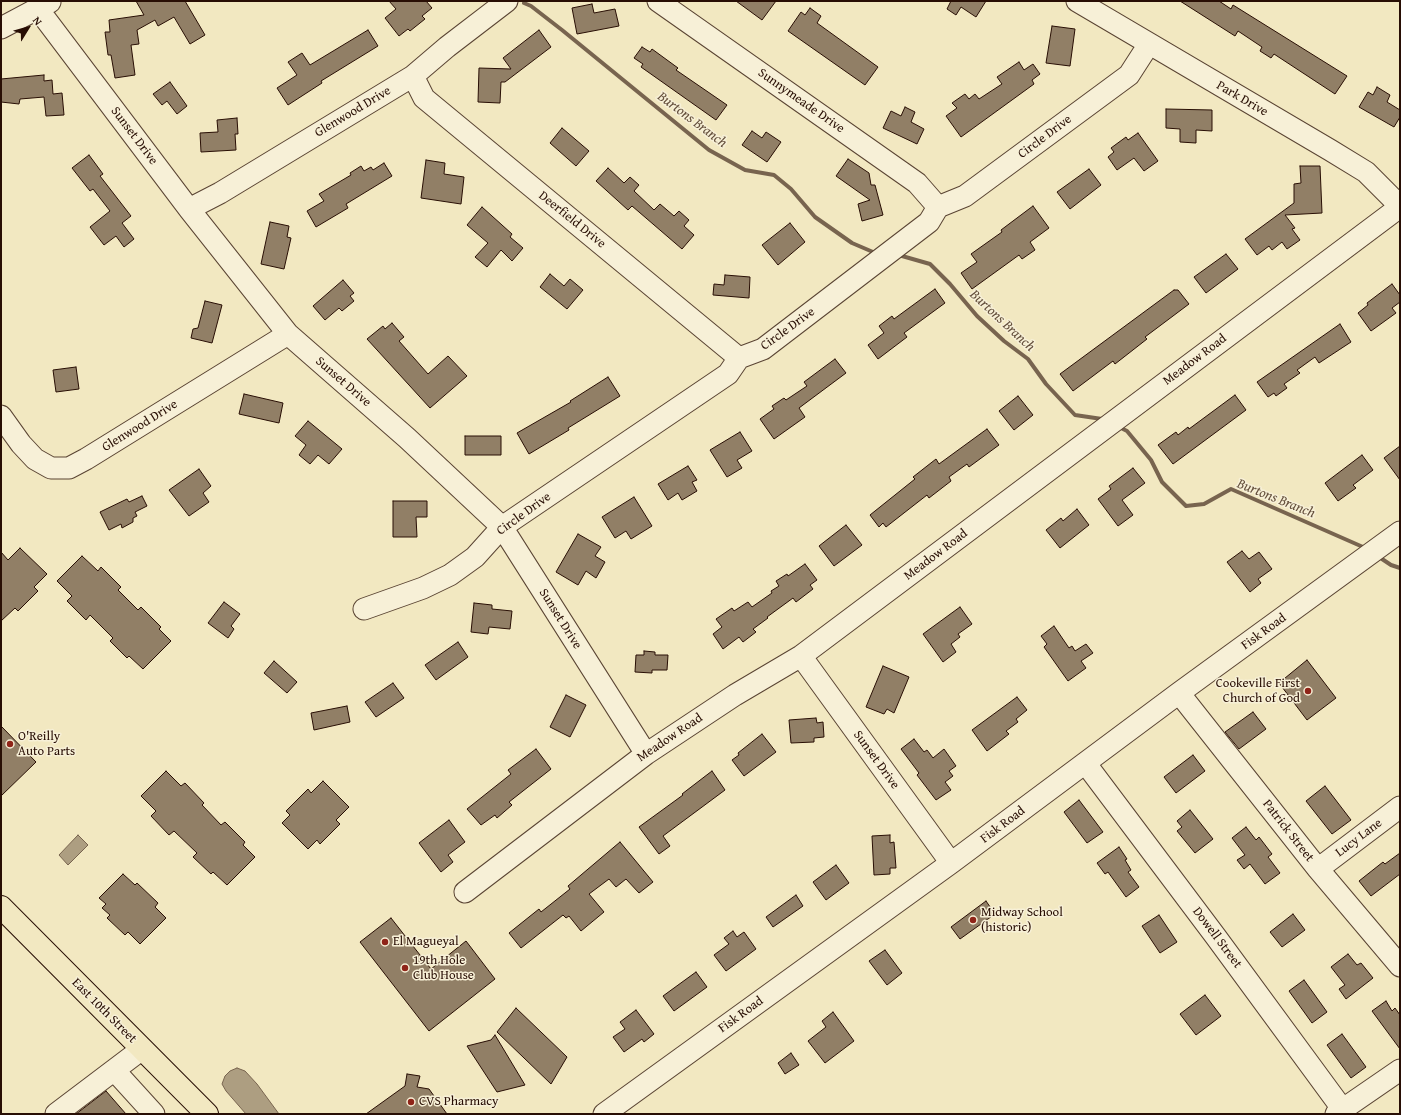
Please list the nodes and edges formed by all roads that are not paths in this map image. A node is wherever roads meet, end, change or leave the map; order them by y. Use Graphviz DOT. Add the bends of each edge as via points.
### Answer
graph roads {
  1 [pos="507,1"];
  2 [pos="658,1"];
  3 [pos="1077,1"];
  4 [pos="44,5"];
  5 [pos="1,28"];
  6 [pos="1149,44"];
  7 [pos="413,76"];
  8 [pos="1400,206"];
  9 [pos="938,207"];
  10 [pos="188,208"];
  11 [pos="288,334"];
  12 [pos="739,358"];
  13 [pos="1,416"];
  14 [pos="502,528"];
  15 [pos="1400,532"];
  16 [pos="364,609"];
  17 [pos="801,656"];
  18 [pos="1179,693"];
  19 [pos="646,754"];
  20 [pos="1086,764"];
  21 [pos="1400,807"];
  22 [pos="951,863"];
  23 [pos="1318,869"];
  24 [pos="466,892"];
  25 [pos="3,914"];
  26 [pos="1400,966"];
  27 [pos="142,1049"];
  28 [pos="114,1070"];
  29 [pos="1400,1070"];
  30 [pos="1341,1112"];
  31 [pos="56,1114"];
  32 [pos="154,1114"];
  33 [pos="206,1114"];
  34 [pos="604,1114"];
  1 -- 7 [label="street, Glenwood Drive"];
  2 -- 9 [label="street, Sunnymeade Drive" via="917,184"];
  3 -- 6 [label="street, Park Drive"];
  4 -- 5 [label="street"];
  4 -- 10 [label="street, Sunset Drive"];
  6 -- 8 [label="street, Park Drive" via="1366,172"];
  6 -- 9 [label="street, Circle Drive" via="1129,75 965,196"];
  7 -- 10 [label="street, Glenwood Drive" via="220,193"];
  7 -- 12 [label="street, Deerfield Drive" via="424,98"];
  8 -- 17 [label="street, Meadow Road"];
  9 -- 12 [label="street, Circle Drive" via="929,222 763,349"];
  10 -- 11 [label="street, Sunset Drive"];
  11 -- 13 [label="street, Glenwood Drive" via="69,468 51,468 35,458 21,444"];
  11 -- 14 [label="street, Sunset Drive" via="407,438"];
  12 -- 14 [label="street, Circle Drive" via="728,374"];
  14 -- 16 [label="street, Circle Drive" via="475,557 450,575 423,588"];
  14 -- 19 [label="street, Sunset Drive"];
  15 -- 18 [label="street, Fisk Road"];
  17 -- 19 [label="street, Meadow Road" via="735,695"];
  17 -- 22 [label="street, Sunset Drive"];
  18 -- 20 [label="street, Fisk Road"];
  18 -- 23 [label="street, Patrick Street"];
  19 -- 24 [label="street, Meadow Road"];
  20 -- 22 [label="street, Fisk Road"];
  20 -- 30 [label="street, Dowell Street" via="1216,937"];
  21 -- 23 [label="street, Lucy Lane"];
  22 -- 34 [label="street, Fisk Road"];
  23 -- 26 [label="street, Patrick Street"];
  25 -- 27 [label="main road, East 10th Street"];
  27 -- 28 [label="street"];
  27 -- 33 [label="main road, East 10th Street"];
  28 -- 31 [label="street"];
  28 -- 32 [label="street"];
  29 -- 30 [label="street"];
}
